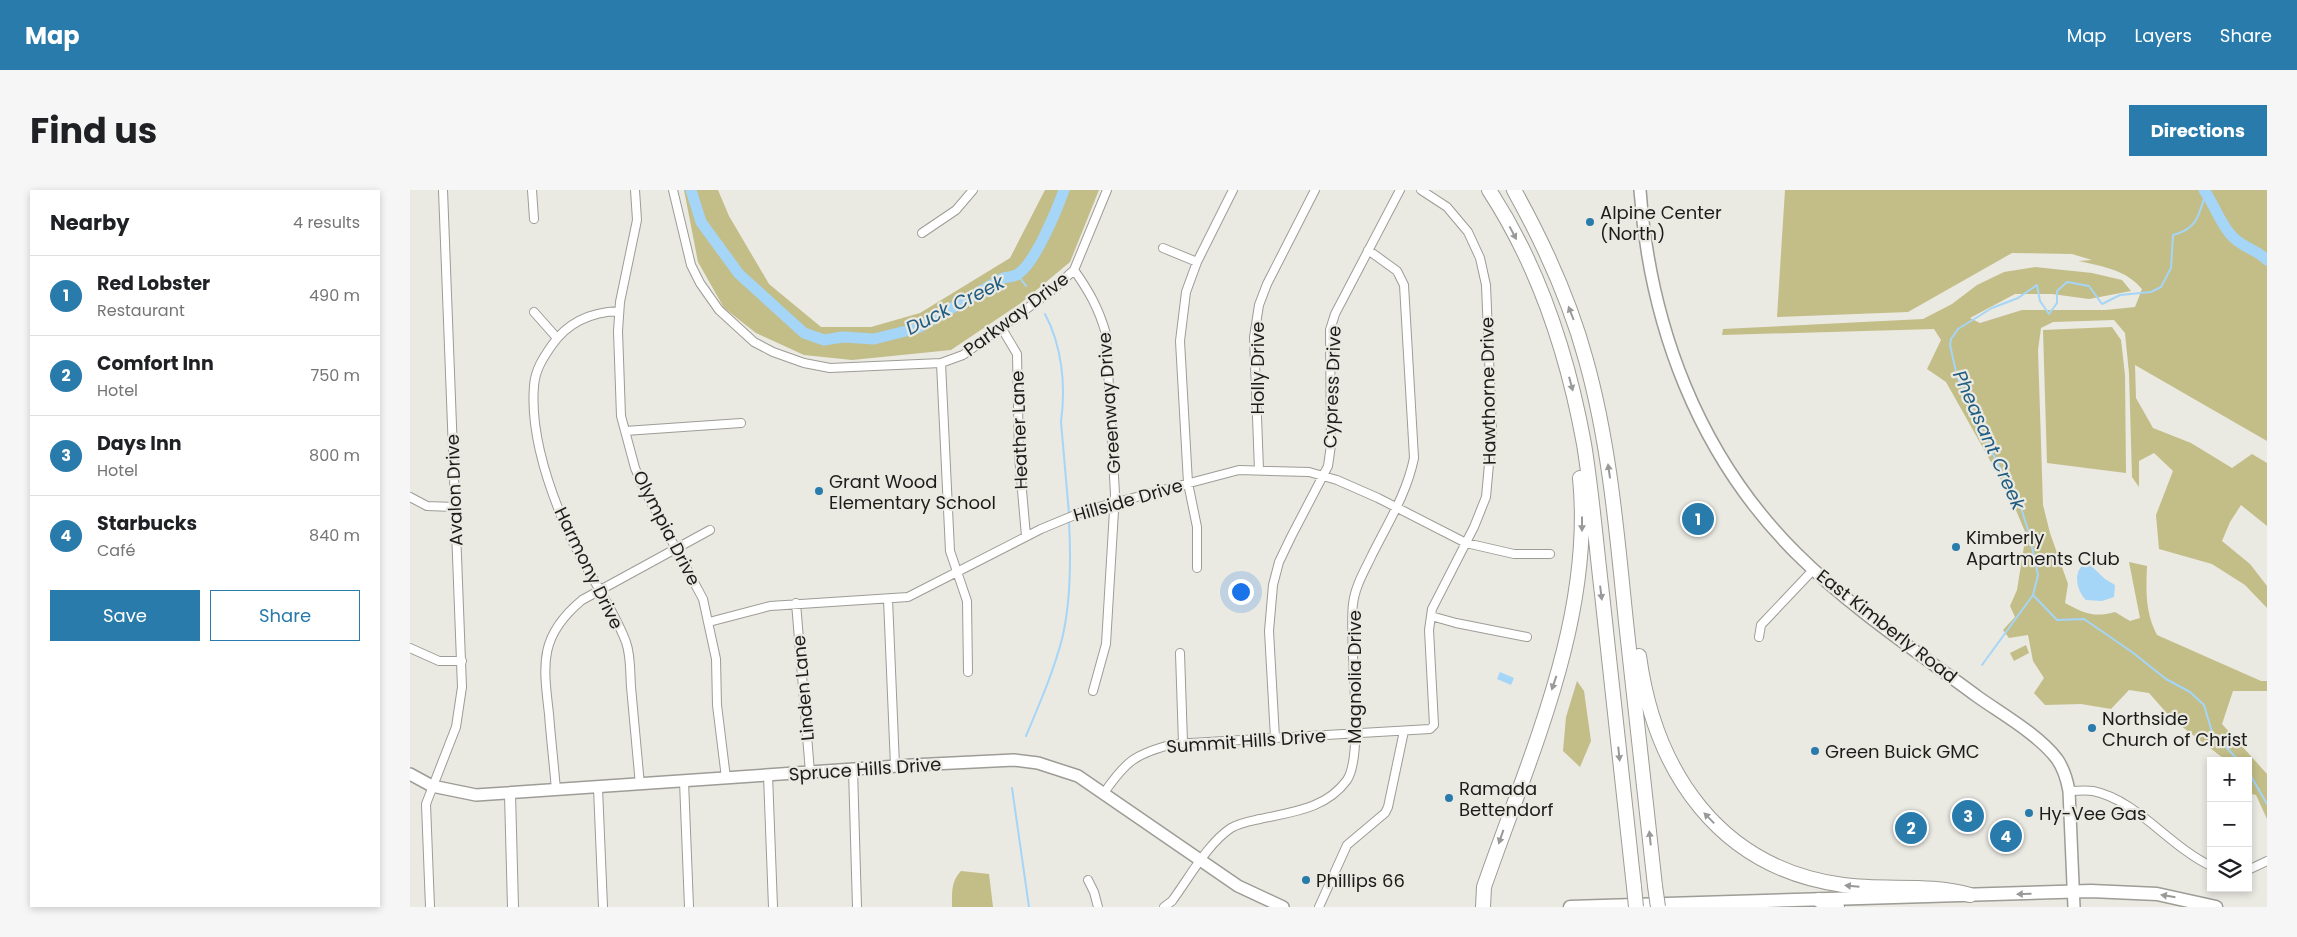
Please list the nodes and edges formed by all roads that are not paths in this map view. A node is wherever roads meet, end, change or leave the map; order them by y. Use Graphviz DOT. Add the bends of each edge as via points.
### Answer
graph roads {
  1 [pos="443,190"];
  2 [pos="532,190"];
  3 [pos="635,190"];
  4 [pos="673,190"];
  5 [pos="973,190"];
  6 [pos="1107,190"];
  7 [pos="1233,190"];
  8 [pos="1315,190"];
  9 [pos="1400,190"];
  10 [pos="1421,190"];
  11 [pos="1489,190"];
  12 [pos="1514,190"];
  13 [pos="1640,190"];
  14 [pos="534,219"];
  15 [pos="922,233"];
  16 [pos="1163,248"];
  17 [pos="1368,250"];
  18 [pos="1197,262"];
  19 [pos="1074,270"];
  20 [pos="620,311"];
  21 [pos="534,312"];
  22 [pos="1001,327"];
  23 [pos="557,338"];
  24 [pos="941,364"];
  25 [pos="741,423"];
  26 [pos="1579,423"];
  27 [pos="625,431"];
  28 [pos="1259,470"];
  29 [pos="1323,476"];
  30 [pos="1188,483"];
  31 [pos="410,497"];
  32 [pos="1114,502"];
  33 [pos="454,507"];
  34 [pos="1396,507"];
  35 [pos="710,530"];
  36 [pos="1026,536"];
  37 [pos="1466,543"];
  38 [pos="677,548"];
  39 [pos="1550,554"];
  40 [pos="1197,568"];
  41 [pos="1814,570"];
  42 [pos="958,573"];
  43 [pos="601,589"];
  44 [pos="1622,589"];
  45 [pos="888,599"];
  46 [pos="796,603"];
  47 [pos="1431,616"];
  48 [pos="709,622"];
  49 [pos="1527,637"];
  50 [pos="1759,637"];
  51 [pos="410,648"];
  52 [pos="1180,653"];
  53 [pos="462,661"];
  54 [pos="968,672"];
  55 [pos="1092,691"];
  56 [pos="1434,724"];
  57 [pos="1404,731"];
  58 [pos="1354,733"];
  59 [pos="1275,738"];
  60 [pos="1183,743"];
  61 [pos="895,766"];
  62 [pos="853,769"];
  63 [pos="810,772"];
  64 [pos="410,774"];
  65 [pos="768,775"];
  66 [pos="726,778"];
  67 [pos="684,782"];
  68 [pos="640,785"];
  69 [pos="432,786"];
  70 [pos="598,788"];
  71 [pos="556,790"];
  72 [pos="2069,792"];
  73 [pos="1104,793"];
  74 [pos="510,794"];
  75 [pos="1202,860"];
  76 [pos="2267,861"];
  77 [pos="2207,864"];
  78 [pos="2252,868"];
  79 [pos="1088,880"];
  80 [pos="2073,892"];
  81 [pos="1970,895"];
  82 [pos="1819,900"];
  83 [pos="430,907"];
  84 [pos="513,907"];
  85 [pos="603,907"];
  86 [pos="689,907"];
  87 [pos="773,907"];
  88 [pos="857,907"];
  89 [pos="1098,907"];
  90 [pos="1164,907"];
  91 [pos="1283,907"];
  92 [pos="1320,907"];
  93 [pos="1483,907"];
  94 [pos="1570,907"];
  95 [pos="1636,907"];
  96 [pos="1658,907"];
  97 [pos="1837,907"];
  98 [pos="2074,907"];
  99 [pos="2216,907"];
  1 -- 33 [label="street, Avalon Drive"];
  2 -- 14 [label="street"];
  3 -- 20 [label="street, Olympia Drive" via="635,238"];
  4 -- 24 [label="street, Parkway Drive" via="691,265 700,283 718,310 754,342 790,359 830,368"];
  5 -- 15 [label="street" via="956,210"];
  6 -- 19 [label="street, Parkway Drive"];
  7 -- 18 [label="street"];
  8 -- 28 [label="street, Holly Drive" via="1259,305 1254,346"];
  9 -- 17 [label="street, Cypress Drive"];
  10 -- 37 [label="street, Hawthorne Drive" via="1447,207 1468,232 1480,258 1486,285 1492,431 1490,468 1486,497"];
  11 -- 26 [label="highway, one-way" via="1521,249 1543,300 1562,355"];
  44 -- 12 [label="highway, one-way" via="1606,449 1586,358 1551,263"];
  13 -- 41 [label="main road, East Kimberly Road" via="1660,316 1686,387 1718,451 1754,507"];
  16 -- 18 [label="street"];
  17 -- 29 [label="street, Cypress Drive" via="1330,330 1331,445"];
  17 -- 34 [label="street, Magnolia Drive" via="1397,271 1406,299 1414,458 1410,479"];
  18 -- 30 [label="street" via="1186,292 1180,341"];
  19 -- 22 [label="street, Parkway Drive"];
  19 -- 32 [label="street, Greenway Drive" via="1089,290 1106,334"];
  20 -- 23 [label="street, Harmony Drive" via="587,317 574,323"];
  20 -- 27 [label="street, Olympia Drive" via="619,389"];
  21 -- 23 [label="street"];
  22 -- 24 [label="street, Parkway Drive" via="963,355"];
  22 -- 36 [label="street, Heather Lane" via="1017,354 1019,456"];
  23 -- 43 [label="street, Harmony Drive" via="537,369 534,385 537,438 569,533"];
  24 -- 42 [label="street" via="950,551"];
  25 -- 27 [label="street"];
  26 -- 93 [label="highway, one-way" via="1576,444 1582,529 1574,606 1557,674 1484,887"];
  26 -- 95 [label="highway, one-way, bridge" via="1592,507"];
  27 -- 38 [label="street, Olympia Drive" via="646,493"];
  28 -- 29 [label="street, Hillside Drive" via="1308,472"];
  28 -- 30 [label="street, Hillside Drive" via="1239,470"];
  29 -- 34 [label="street, Hillside Drive"];
  29 -- 59 [label="street, Cypress Drive" via="1279,562 1273,585 1269,631"];
  30 -- 32 [label="street, Hillside Drive"];
  30 -- 40 [label="street" via="1197,528"];
  31 -- 33 [label="street" via="426,506"];
  32 -- 36 [label="street, Hillside Drive"];
  32 -- 55 [label="street, Greenway Drive" via="1106,644"];
  33 -- 53 [label="street, Avalon Drive"];
  34 -- 37 [label="street, Hillside Drive"];
  34 -- 58 [label="street, Magnolia Drive" via="1359,582 1353,602"];
  35 -- 38 [label="street"];
  36 -- 42 [label="street, Hillside Drive"];
  37 -- 39 [label="street, Hillside Drive" via="1498,552"];
  37 -- 47 [label="street, Hawthorne Drive"];
  38 -- 43 [label="street"];
  38 -- 48 [label="street, Olympia Drive" via="704,599"];
  41 -- 50 [label="street" via="1761,625"];
  41 -- 72 [label="main road, East Kimberly Road" via="1858,608 2045,747 2062,767"];
  42 -- 45 [label="street, Hillside Drive" via="917,594"];
  42 -- 54 [label="street" via="967,601"];
  43 -- 68 [label="street, Harmony Drive" via="627,645"];
  43 -- 71 [label="street" via="566,614 555,629 547,649 544,672"];
  81 -- 44 [label="highway, one-way" via="1951,890 1844,886 1808,879 1765,861 1727,835 1690,796 1660,742 1644,688 1631,603"];
  96 -- 44 [label="highway, one-way, bridge"];
  45 -- 46 [label="street, Hillside Drive"];
  45 -- 61 [label="street"];
  46 -- 48 [label="street, Hillside Drive" via="760,608"];
  46 -- 63 [label="street, Linden Lane"];
  47 -- 49 [label="street"];
  47 -- 56 [label="street, Hawthorne Drive"];
  48 -- 66 [label="street, Olympia Drive" via="716,658 717,705"];
  51 -- 53 [label="street" via="439,661"];
  52 -- 60 [label="street"];
  53 -- 69 [label="street, Avalon Drive" via="462,694 456,727"];
  56 -- 57 [label="street, Summit Hills Drive" via="1430,729"];
  57 -- 58 [label="street, Summit Hills Drive"];
  57 -- 92 [label="street" via="1388,807 1347,845"];
  58 -- 59 [label="street, Summit Hills Drive"];
  58 -- 75 [label="street, Magnolia Drive" via="1353,765 1347,780 1322,803 1233,827 1217,839"];
  59 -- 60 [label="street, Summit Hills Drive"];
  60 -- 73 [label="street, Summit Hills Drive" via="1138,756 1125,764"];
  61 -- 62 [label="main road, Spruce Hills Drive"];
  61 -- 73 [label="main road, Spruce Hills Drive" via="1014,760 1038,762 1078,776"];
  62 -- 63 [label="main road, Spruce Hills Drive"];
  62 -- 88 [label="street"];
  63 -- 65 [label="main road, Spruce Hills Drive"];
  64 -- 69 [label="main road, Spruce Hills Drive"];
  65 -- 66 [label="main road, Spruce Hills Drive"];
  65 -- 87 [label="street"];
  66 -- 67 [label="main road, Spruce Hills Drive"];
  67 -- 68 [label="main road, Spruce Hills Drive"];
  67 -- 86 [label="street"];
  68 -- 70 [label="main road, Spruce Hills Drive"];
  69 -- 74 [label="main road, Spruce Hills Drive" via="476,795"];
  69 -- 83 [label="street, Avalon Drive" via="426,804"];
  70 -- 71 [label="main road, Spruce Hills Drive"];
  70 -- 85 [label="street"];
  71 -- 74 [label="main road, Spruce Hills Drive"];
  72 -- 77 [label="street" via="2091,791 2120,802"];
  72 -- 80 [label="main road, East Kimberly Road"];
  73 -- 75 [label="main road, Spruce Hills Drive"];
  74 -- 84 [label="street"];
  75 -- 90 [label="street, Magnolia Drive"];
  75 -- 91 [label="main road, Spruce Hills Drive" via="1238,886"];
  76 -- 78 [label="street"];
  79 -- 89 [label="street"];
  80 -- 81 [label="main road, one-way"];
  80 -- 98 [label="main road, East Kimberly Road"];
  99 -- 80 [label="main road, one-way" via="2148,893"];
  81 -- 82 [label="main road"];
  82 -- 94 [label="main road"];
  82 -- 97 [label="highway"];
}
